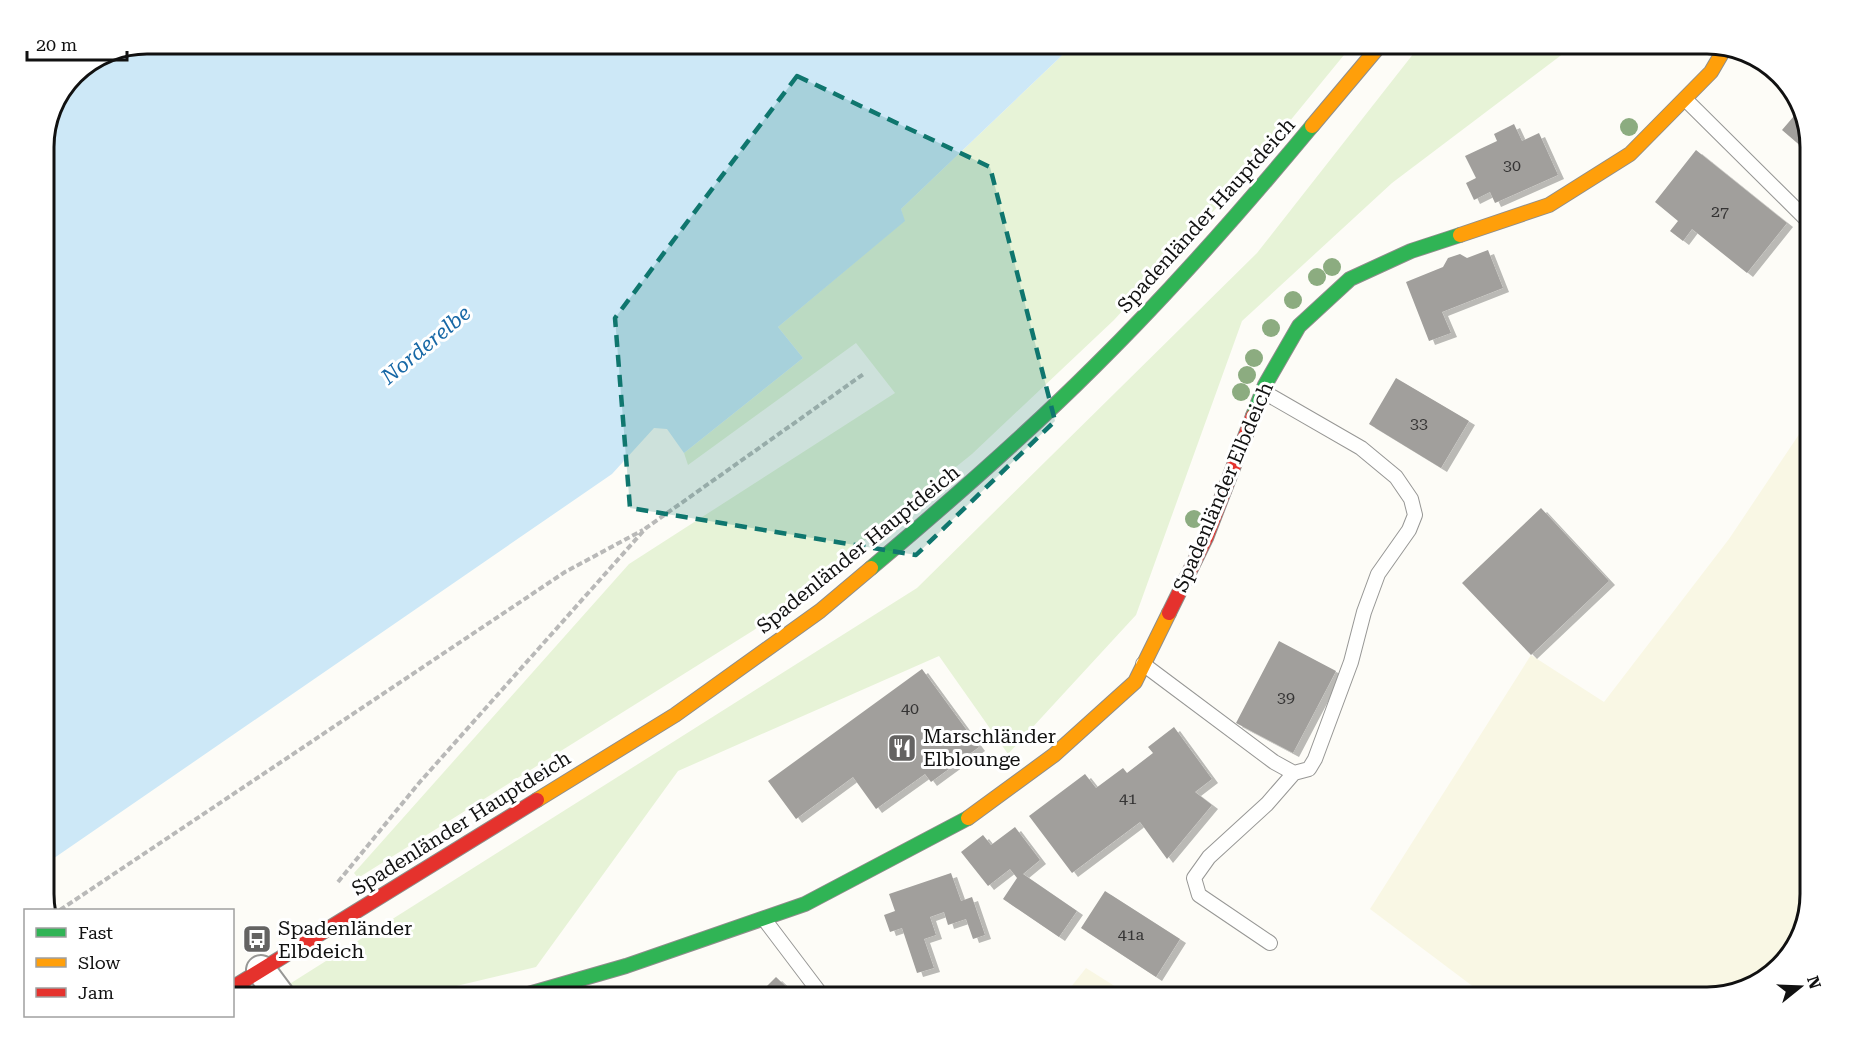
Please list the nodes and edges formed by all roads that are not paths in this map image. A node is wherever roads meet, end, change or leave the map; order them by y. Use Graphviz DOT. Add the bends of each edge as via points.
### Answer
graph roads {
  1 [pos="1373,54"];
  2 [pos="1721,55"];
  3 [pos="1685,99"];
  4 [pos="1800,213"];
  5 [pos="1262,391"];
  6 [pos="1143,664"];
  7 [pos="1294,773"];
  8 [pos="764,919"];
  9 [pos="1270,943"];
  10 [pos="261,970"];
  11 [pos="234,987"];
  12 [pos="273,987"];
  13 [pos="555,987"];
  14 [pos="815,987"];
  1 -- 10 [label="street, Spadenländer Hauptdeich" via="1228,226 1095,366 969,485 820,611 675,715"];
  2 -- 3 [label="street, Spadenländer Elbdeich" via="1712,72"];
  3 -- 4 [label="lane"];
  3 -- 5 [label="street, Spadenländer Elbdeich" via="1630,154 1549,206 1411,251 1350,279 1299,326"];
  5 -- 6 [label="street, Spadenländer Elbdeich" via="1206,538"];
  5 -- 7 [label="lane" via="1368,454 1396,477 1411,499 1415,515 1378,574 1316,759 1309,769"];
  6 -- 7 [label="lane"];
  6 -- 8 [label="street, Spadenländer Elbdeich" via="1134,682 1054,755 965,820 805,904"];
  7 -- 9 [label="lane" via="1267,804 1209,857 1194,879 1199,895"];
  8 -- 13 [label="street, Spadenländer Elbdeich"];
  8 -- 14 [label="lane"];
  10 -- 11 [label="street, Spadenländer Hauptdeich"];
  10 -- 12 [label="street"];
}
